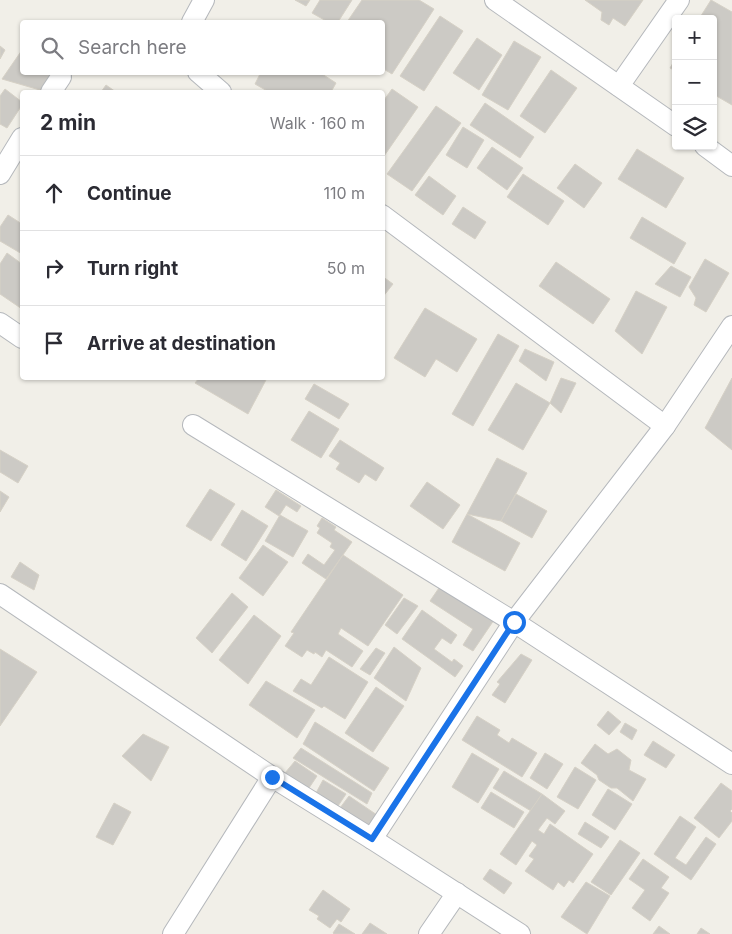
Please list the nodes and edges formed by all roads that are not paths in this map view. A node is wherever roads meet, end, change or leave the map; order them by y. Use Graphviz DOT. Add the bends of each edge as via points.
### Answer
graph roads {
  1 [pos="204,0"];
  2 [pos="495,0"];
  3 [pos="678,0"];
  4 [pos="193,20"];
  5 [pos="201,75"];
  6 [pos="619,86"];
  7 [pos="219,90"];
  8 [pos="672,123"];
  9 [pos="20,141"];
  10 [pos="710,150"];
  11 [pos="732,166"];
  12 [pos="0,174"];
  13 [pos="385,217"];
  14 [pos="0,323"];
  15 [pos="732,326"];
  16 [pos="20,337"];
  17 [pos="193,425"];
  18 [pos="665,426"];
  19 [pos="0,594"];
  20 [pos="514,622"];
  21 [pos="732,764"];
  22 [pos="272,777"];
  23 [pos="372,839"];
  24 [pos="457,893"];
  25 [pos="173,934"];
  26 [pos="430,934"];
  27 [pos="520,934"];
  1 -- 4 [label="street"];
  2 -- 6 [label="street"];
  3 -- 6 [label="street"];
  5 -- 7 [label="street"];
  6 -- 8 [label="street"];
  9 -- 12 [label="street"];
  10 -- 11 [label="street"];
  13 -- 18 [label="street"];
  14 -- 16 [label="street"];
  15 -- 18 [label="street"];
  17 -- 20 [label="street"];
  18 -- 20 [label="street"];
  19 -- 22 [label="street"];
  20 -- 21 [label="street"];
  20 -- 23 [label="street"];
  22 -- 23 [label="street"];
  22 -- 25 [label="street"];
  23 -- 24 [label="street"];
  24 -- 26 [label="street"];
  24 -- 27 [label="street"];
}
